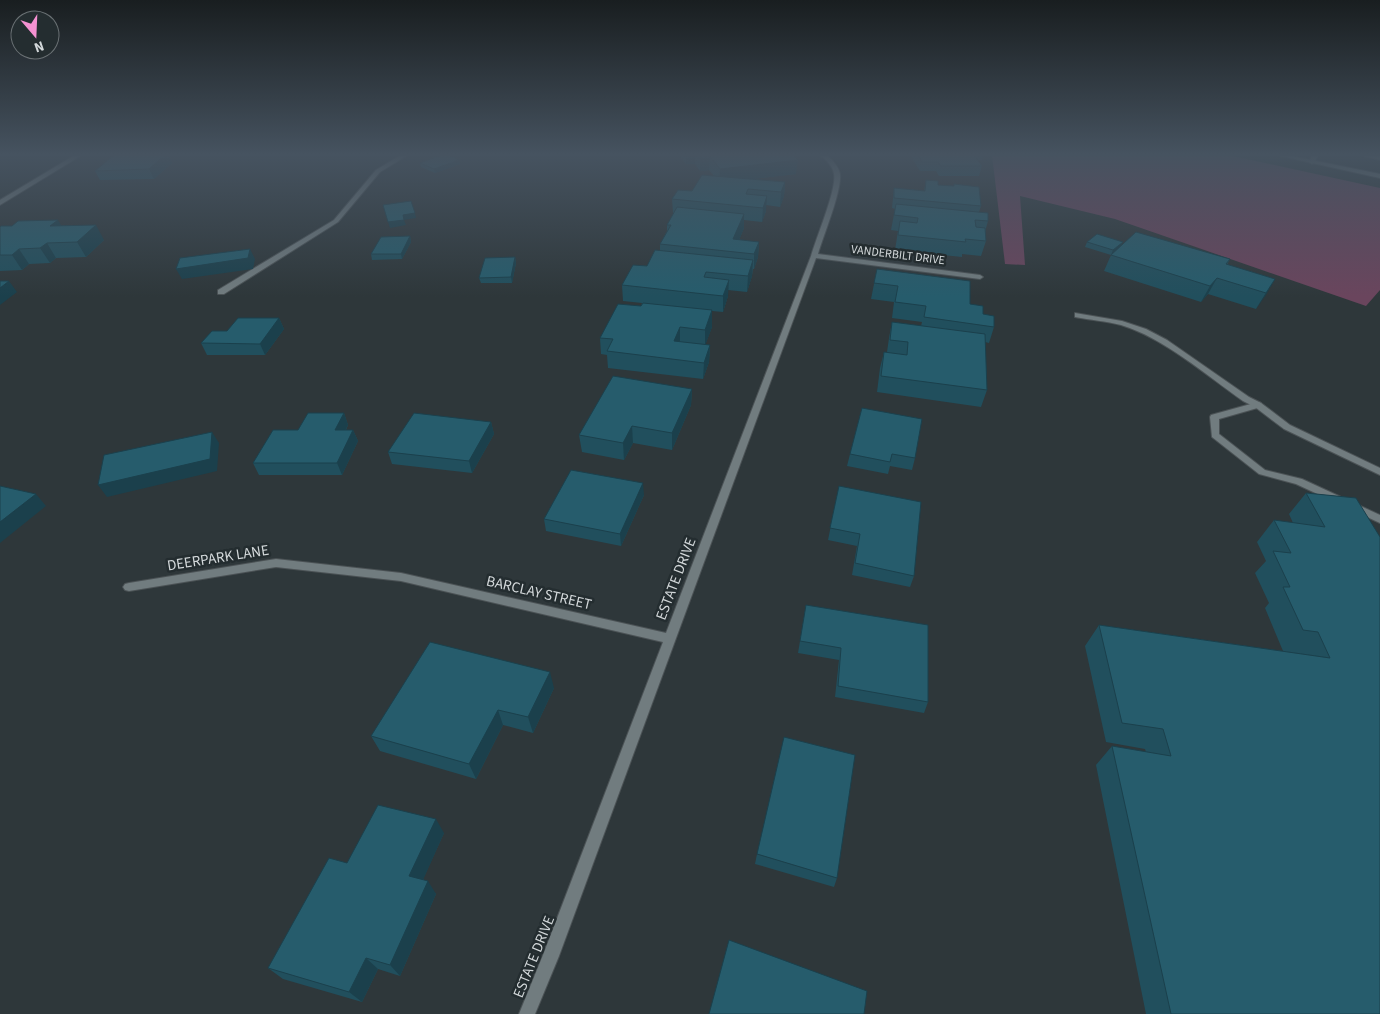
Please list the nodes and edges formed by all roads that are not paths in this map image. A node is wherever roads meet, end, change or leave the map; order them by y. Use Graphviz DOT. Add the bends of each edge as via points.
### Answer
graph roads {
  1 [pos="352,202"];
  2 [pos="831,202"];
  3 [pos="814,256"];
  4 [pos="980,276"];
  5 [pos="221,292"];
  6 [pos="1078,315"];
  7 [pos="1258,405"];
  8 [pos="1380,472"];
  9 [pos="1380,519"];
  10 [pos="401,577"];
  11 [pos="129,587"];
  12 [pos="670,639"];
  13 [pos="527,1014"];
  1 -- 5 [label="street" via="336,221"];
  2 -- 3 [label="street, ESTATE DRIVE"];
  3 -- 4 [label="street, VANDERBILT DRIVE"];
  3 -- 12 [label="street, ESTATE DRIVE"];
  6 -- 7 [label="street" via="1122,323 1143,331"];
  7 -- 8 [label="street" via="1287,427"];
  7 -- 9 [label="street" via="1214,417 1215,435 1262,472 1299,481"];
  10 -- 11 [label="street, DEERPARK LANE" via="276,563"];
  10 -- 12 [label="street, BARCLAY STREET"];
  12 -- 13 [label="street, ESTATE DRIVE"];
}
